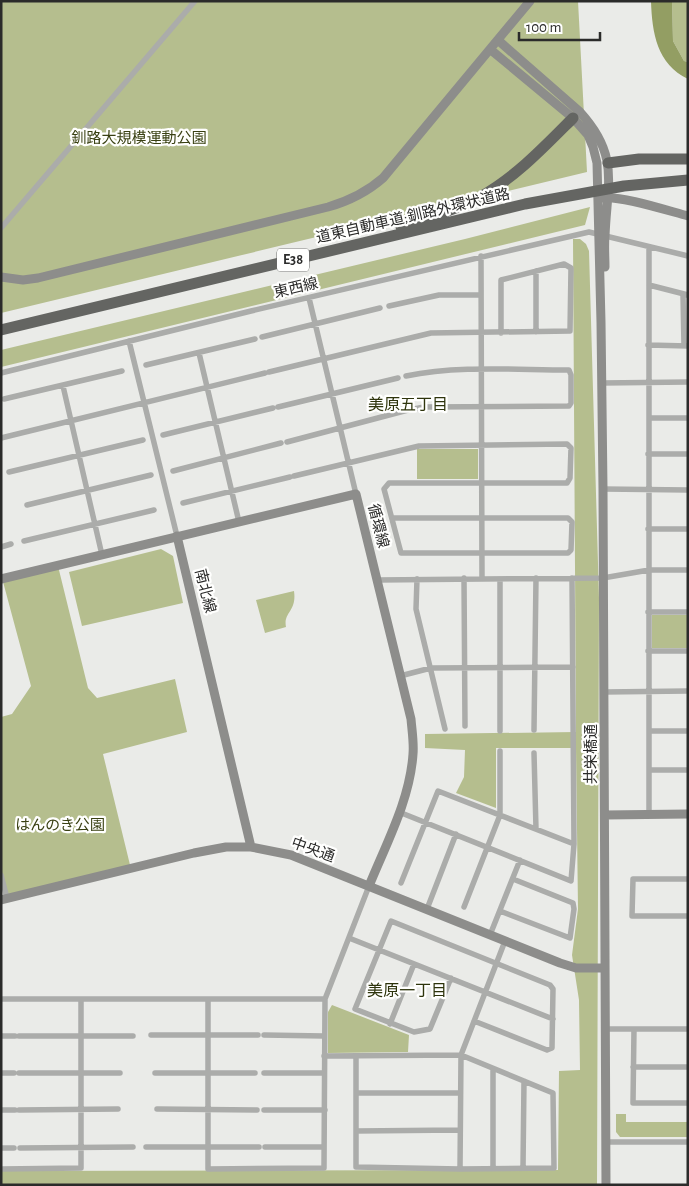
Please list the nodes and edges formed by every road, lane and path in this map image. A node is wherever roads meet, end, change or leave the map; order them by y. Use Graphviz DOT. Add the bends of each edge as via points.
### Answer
graph roads {
  1 [pos="195,1"];
  2 [pos="530,1"];
  3 [pos="498,41"];
  4 [pos="491,50"];
  5 [pos="542,78"];
  6 [pos="535,86"];
  7 [pos="566,99"];
  8 [pos="559,107"];
  9 [pos="576,115"];
  10 [pos="688,159"];
  11 [pos="602,163"];
  12 [pos="688,178"];
  13 [pos="585,190"];
  14 [pos="609,197"];
  15 [pos="598,199"];
  16 [pos="688,216"];
  17 [pos="1,228"];
  18 [pos="385,232"];
  19 [pos="601,235"];
  20 [pos="649,246"];
  21 [pos="482,256"];
  22 [pos="688,256"];
  23 [pos="536,272"];
  24 [pos="1,278"];
  25 [pos="649,285"];
  26 [pos="686,294"];
  27 [pos="481,296"];
  28 [pos="309,298"];
  29 [pos="389,306"];
  30 [pos="380,308"];
  31 [pos="316,324"];
  32 [pos="1,326"];
  33 [pos="1,330"];
  34 [pos="536,332"];
  35 [pos="482,333"];
  36 [pos="501,333"];
  37 [pos="129,341"];
  38 [pos="648,345"];
  39 [pos="686,346"];
  40 [pos="199,353"];
  41 [pos="324,358"];
  42 [pos="146,365"];
  43 [pos="482,370"];
  44 [pos="122,371"];
  45 [pos="1,373"];
  46 [pos="406,376"];
  47 [pos="398,378"];
  48 [pos="648,382"];
  49 [pos="688,382"];
  50 [pos="602,383"];
  51 [pos="63,386"];
  52 [pos="207,388"];
  53 [pos="332,394"];
  54 [pos="4,399"];
  55 [pos="145,403"];
  56 [pos="483,408"];
  57 [pos="648,418"];
  58 [pos="688,418"];
  59 [pos="70,420"];
  60 [pos="215,422"];
  61 [pos="340,429"];
  62 [pos="163,435"];
  63 [pos="2,438"];
  64 [pos="143,440"];
  65 [pos="482,444"];
  66 [pos="648,454"];
  67 [pos="688,454"];
  68 [pos="79,456"];
  69 [pos="224,457"];
  70 [pos="349,463"];
  71 [pos="173,471"];
  72 [pos="9,472"];
  73 [pos="151,475"];
  74 [pos="482,483"];
  75 [pos="603,490"];
  76 [pos="648,490"];
  77 [pos="688,490"];
  78 [pos="87,491"];
  79 [pos="233,491"];
  80 [pos="356,494"];
  81 [pos="183,503"];
  82 [pos="27,505"];
  83 [pos="154,510"];
  84 [pos="392,518"];
  85 [pos="483,518"];
  86 [pos="239,522"];
  87 [pos="96,525"];
  88 [pos="648,529"];
  89 [pos="688,529"];
  90 [pos="177,536"];
  91 [pos="24,540"];
  92 [pos="11,544"];
  93 [pos="1,546"];
  94 [pos="482,553"];
  95 [pos="102,555"];
  96 [pos="649,570"];
  97 [pos="688,570"];
  98 [pos="464,578"];
  99 [pos="536,578"];
  100 [pos="572,578"];
  101 [pos="603,578"];
  102 [pos="1,579"];
  103 [pos="417,579"];
  104 [pos="482,579"];
  105 [pos="500,579"];
  106 [pos="377,580"];
  107 [pos="648,612"];
  108 [pos="688,612"];
  109 [pos="648,651"];
  110 [pos="688,651"];
  111 [pos="464,667"];
  112 [pos="500,667"];
  113 [pos="572,667"];
  114 [pos="430,668"];
  115 [pos="536,668"];
  116 [pos="400,676"];
  117 [pos="648,691"];
  118 [pos="688,691"];
  119 [pos="604,692"];
  120 [pos="465,726"];
  121 [pos="445,729"];
  122 [pos="534,730"];
  123 [pos="500,731"];
  124 [pos="649,731"];
  125 [pos="688,731"];
  126 [pos="500,751"];
  127 [pos="534,753"];
  128 [pos="649,770"];
  129 [pos="688,770"];
  130 [pos="399,812"];
  131 [pos="649,814"];
  132 [pos="688,814"];
  133 [pos="500,815"];
  134 [pos="605,816"];
  135 [pos="426,822"];
  136 [pos="536,829"];
  137 [pos="456,834"];
  138 [pos="574,844"];
  139 [pos="252,847"];
  140 [pos="488,847"];
  141 [pos="520,860"];
  142 [pos="1,875"];
  143 [pos="513,879"];
  144 [pos="688,879"];
  145 [pos="401,883"];
  146 [pos="369,886"];
  147 [pos="4,899"];
  148 [pos="464,907"];
  149 [pos="427,909"];
  150 [pos="500,910"];
  151 [pos="688,916"];
  152 [pos="490,935"];
  153 [pos="349,938"];
  154 [pos="505,941"];
  155 [pos="379,950"];
  156 [pos="497,963"];
  157 [pos="414,964"];
  158 [pos="605,968"];
  159 [pos="451,978"];
  160 [pos="485,992"];
  161 [pos="1,999"];
  162 [pos="325,999"];
  163 [pos="80,1000"];
  164 [pos="208,1000"];
  165 [pos="553,1020"];
  166 [pos="474,1021"];
  167 [pos="390,1024"];
  168 [pos="606,1029"];
  169 [pos="634,1029"];
  170 [pos="688,1029"];
  171 [pos="151,1034"];
  172 [pos="81,1035"];
  173 [pos="208,1035"];
  174 [pos="1,1036"];
  175 [pos="133,1036"];
  176 [pos="324,1036"];
  177 [pos="324,1056"];
  178 [pos="356,1056"];
  179 [pos="460,1056"];
  180 [pos="633,1067"];
  181 [pos="688,1067"];
  182 [pos="493,1069"];
  183 [pos="208,1072"];
  184 [pos="1,1073"];
  185 [pos="81,1073"];
  186 [pos="120,1073"];
  187 [pos="155,1073"];
  188 [pos="255,1073"];
  189 [pos="264,1073"];
  190 [pos="324,1073"];
  191 [pos="524,1081"];
  192 [pos="356,1093"];
  193 [pos="460,1093"];
  194 [pos="688,1103"];
  195 [pos="118,1109"];
  196 [pos="157,1109"];
  197 [pos="1,1110"];
  198 [pos="81,1110"];
  199 [pos="208,1110"];
  200 [pos="324,1110"];
  201 [pos="460,1130"];
  202 [pos="356,1131"];
  203 [pos="606,1142"];
  204 [pos="688,1142"];
  205 [pos="133,1147"];
  206 [pos="146,1147"];
  207 [pos="208,1147"];
  208 [pos="324,1147"];
  209 [pos="1,1148"];
  210 [pos="81,1148"];
  211 [pos="493,1168"];
  212 [pos="523,1168"];
  213 [pos="1,1169"];
  214 [pos="460,1169"];
  215 [pos="606,1185"];
  1 -- 17 [label="street"];
  2 -- 3 [label="street"];
  3 -- 4 [label="street"];
  3 -- 5 [label="street"];
  4 -- 6 [label="street"];
  4 -- 24 [label="street" via="383,178 352,198 328,207 38,278"];
  5 -- 6 [label="street"];
  5 -- 7 [label="street"];
  6 -- 8 [label="street"];
  7 -- 8 [label="street"];
  7 -- 9 [label="street"];
  8 -- 9 [label="street"];
  9 -- 11 [label="street" via="592,125 601,140"];
  9 -- 18 [label="highway" via="517,172 479,197 446,212"];
  10 -- 11 [label="highway"];
  11 -- 14 [label="street" via="610,175"];
  11 -- 15 [label="street"];
  12 -- 13 [label="highway, 道東自動車道;釧路外環状道路 / E38"];
  13 -- 18 [label="highway, 道東自動車道;釧路外環状道路 / E38" via="524,200"];
  13 -- 33 [label="highway, 道東自動車道;釧路外環状道路 / E38"];
  14 -- 15 [label="street"];
  14 -- 16 [label="street"];
  14 -- 19 [label="street"];
  15 -- 19 [label="street"];
  18 -- 32 [label="highway, 道東自動車道;釧路外環状道路 / E38"];
  19 -- 20 [label="street, 東西線"];
  19 -- 21 [label="street, 東西線" via="589,232"];
  19 -- 50 [label="street, 共栄橋通" via="604,291"];
  20 -- 22 [label="street, 東西線"];
  20 -- 25 [label="street"];
  21 -- 27 [label="street"];
  21 -- 28 [label="street, 東西線"];
  23 -- 34 [label="street"];
  23 -- 34 [label="street" via="564,264 571,268 570,331"];
  23 -- 36 [label="street" via="501,280"];
  25 -- 26 [label="street"];
  25 -- 38 [label="street"];
  26 -- 39 [label="street"];
  27 -- 29 [label="street" via="439,295"];
  27 -- 35 [label="street"];
  28 -- 31 [label="street"];
  28 -- 37 [label="street, 東西線"];
  30 -- 31 [label="street"];
  31 -- 40 [label="street"];
  31 -- 41 [label="street"];
  34 -- 36 [label="street"];
  35 -- 36 [label="street"];
  35 -- 41 [label="street" via="431,333"];
  35 -- 43 [label="street"];
  37 -- 45 [label="street, 東西線"];
  37 -- 55 [label="street, 南北線"];
  38 -- 39 [label="street"];
  38 -- 48 [label="street"];
  40 -- 42 [label="street"];
  40 -- 52 [label="street"];
  41 -- 52 [label="street"];
  41 -- 53 [label="street"];
  43 -- 46 [label="street" via="430,371"];
  43 -- 56 [label="street"];
  43 -- 56 [label="street" via="568,370 571,375 571,403 568,406"];
  44 -- 51 [label="street"];
  47 -- 53 [label="street"];
  48 -- 49 [label="street"];
  48 -- 50 [label="street"];
  48 -- 57 [label="street"];
  50 -- 75 [label="street, 共栄橋通"];
  51 -- 54 [label="street"];
  51 -- 59 [label="street"];
  52 -- 55 [label="street"];
  52 -- 60 [label="street"];
  53 -- 60 [label="street"];
  53 -- 61 [label="street"];
  55 -- 59 [label="street"];
  55 -- 90 [label="street, 南北線"];
  56 -- 61 [label="street" via="424,407"];
  56 -- 65 [label="street"];
  57 -- 58 [label="street"];
  57 -- 66 [label="street"];
  59 -- 63 [label="street"];
  59 -- 68 [label="street"];
  60 -- 62 [label="street"];
  60 -- 69 [label="street"];
  61 -- 69 [label="street"];
  61 -- 70 [label="street"];
  64 -- 68 [label="street"];
  65 -- 70 [label="street" via="419,446"];
  65 -- 74 [label="street"];
  65 -- 74 [label="street" via="567,444 570,448 570,478 567,482"];
  66 -- 67 [label="street"];
  66 -- 76 [label="street"];
  68 -- 72 [label="street"];
  68 -- 78 [label="street"];
  69 -- 71 [label="street"];
  69 -- 79 [label="street"];
  70 -- 79 [label="street"];
  70 -- 80 [label="street"];
  73 -- 78 [label="street"];
  74 -- 84 [label="street" via="389,483 384,489"];
  74 -- 85 [label="street"];
  75 -- 76 [label="street"];
  75 -- 101 [label="street, 共栄橋通"];
  76 -- 77 [label="street"];
  76 -- 88 [label="street"];
  78 -- 82 [label="street"];
  78 -- 87 [label="street"];
  79 -- 81 [label="street"];
  79 -- 86 [label="street"];
  80 -- 86 [label="street, 循環線"];
  80 -- 106 [label="street, 循環線"];
  83 -- 87 [label="street"];
  84 -- 85 [label="street"];
  84 -- 94 [label="street" via="401,553"];
  85 -- 94 [label="street"];
  85 -- 94 [label="street" via="568,518 572,522 572,541 568,553"];
  86 -- 90 [label="street, 循環線"];
  87 -- 91 [label="street"];
  87 -- 95 [label="street"];
  88 -- 89 [label="street"];
  88 -- 96 [label="street"];
  90 -- 95 [label="street, 循環線"];
  90 -- 139 [label="street, 南北線"];
  92 -- 93 [label="street"];
  94 -- 104 [label="street"];
  95 -- 102 [label="street, 循環線"];
  96 -- 97 [label="street"];
  96 -- 101 [label="street"];
  96 -- 107 [label="street"];
  98 -- 103 [label="street"];
  98 -- 104 [label="street"];
  98 -- 111 [label="street"];
  99 -- 100 [label="street"];
  99 -- 105 [label="street"];
  99 -- 115 [label="street"];
  100 -- 101 [label="street"];
  100 -- 113 [label="street"];
  101 -- 119 [label="street, 共栄橋通"];
  103 -- 106 [label="street"];
  103 -- 114 [label="street" via="416,609"];
  104 -- 105 [label="street"];
  105 -- 112 [label="street"];
  106 -- 116 [label="street, 循環線"];
  107 -- 108 [label="street"];
  107 -- 109 [label="street"];
  109 -- 110 [label="street"];
  109 -- 117 [label="street"];
  111 -- 112 [label="street"];
  111 -- 114 [label="street"];
  111 -- 120 [label="street"];
  112 -- 115 [label="street"];
  112 -- 123 [label="street"];
  113 -- 115 [label="street"];
  113 -- 138 [label="street"];
  114 -- 116 [label="street"];
  114 -- 121 [label="street"];
  115 -- 122 [label="street"];
  116 -- 130 [label="street, 循環線" via="411,720 413,753 409,784"];
  117 -- 118 [label="street"];
  117 -- 119 [label="street"];
  117 -- 124 [label="street"];
  119 -- 134 [label="street, 共栄橋通"];
  124 -- 125 [label="street"];
  124 -- 128 [label="street"];
  126 -- 133 [label="street"];
  127 -- 136 [label="street"];
  128 -- 129 [label="street"];
  128 -- 131 [label="street"];
  130 -- 135 [label="street"];
  130 -- 146 [label="street, 循環線"];
  131 -- 132 [label="street"];
  131 -- 134 [label="street"];
  133 -- 135 [label="street" via="438,791"];
  133 -- 136 [label="street"];
  133 -- 140 [label="street"];
  134 -- 158 [label="street, 共栄橋通"];
  135 -- 137 [label="street"];
  135 -- 145 [label="street"];
  136 -- 138 [label="street"];
  137 -- 140 [label="street"];
  137 -- 149 [label="street"];
  138 -- 141 [label="street" via="571,881"];
  139 -- 146 [label="street, 中央通" via="290,855"];
  139 -- 147 [label="street, 中央通" via="235,846 194,853"];
  140 -- 141 [label="street"];
  140 -- 148 [label="street"];
  141 -- 143 [label="street"];
  142 -- 147 [label="street"];
  143 -- 150 [label="street"];
  143 -- 150 [label="street" via="573,904 570,938"];
  144 -- 151 [label="street" via="633,879 632,916"];
  146 -- 149 [label="street, 中央通"];
  146 -- 153 [label="street"];
  149 -- 152 [label="street, 中央通"];
  150 -- 152 [label="street"];
  152 -- 154 [label="street, 中央通"];
  153 -- 155 [label="street"];
  153 -- 162 [label="street"];
  154 -- 156 [label="street"];
  154 -- 158 [label="street, 中央通" via="576,968"];
  155 -- 156 [label="street" via="392,921"];
  155 -- 157 [label="street"];
  155 -- 167 [label="street" via="355,1010"];
  156 -- 160 [label="street"];
  156 -- 165 [label="street" via="550,985 553,989"];
  157 -- 159 [label="street"];
  157 -- 167 [label="street"];
  158 -- 168 [label="street, 共栄橋通"];
  159 -- 160 [label="street"];
  159 -- 167 [label="street" via="430,1029 414,1032"];
  160 -- 165 [label="street"];
  160 -- 166 [label="street"];
  161 -- 163 [label="street"];
  162 -- 164 [label="street"];
  162 -- 176 [label="street"];
  163 -- 164 [label="street"];
  163 -- 172 [label="street"];
  164 -- 173 [label="street"];
  165 -- 166 [label="street" via="552,1048 547,1050"];
  166 -- 179 [label="street"];
  168 -- 169 [label="street"];
  168 -- 203 [label="street, 共栄橋通"];
  169 -- 170 [label="street"];
  169 -- 180 [label="street"];
  171 -- 173 [label="street"];
  172 -- 174 [label="street"];
  172 -- 175 [label="street"];
  172 -- 185 [label="street"];
  173 -- 176 [label="street"];
  173 -- 183 [label="street"];
  176 -- 177 [label="street"];
  177 -- 178 [label="street"];
  177 -- 190 [label="street"];
  178 -- 179 [label="street"];
  178 -- 192 [label="street"];
  179 -- 182 [label="street"];
  179 -- 193 [label="street"];
  180 -- 181 [label="street"];
  180 -- 194 [label="street" via="633,1103"];
  182 -- 191 [label="street"];
  182 -- 211 [label="street"];
  183 -- 187 [label="street"];
  183 -- 188 [label="street"];
  183 -- 199 [label="street"];
  184 -- 185 [label="street"];
  185 -- 186 [label="street"];
  185 -- 198 [label="street"];
  189 -- 190 [label="street"];
  190 -- 200 [label="street"];
  191 -- 212 [label="street"];
  191 -- 212 [label="street" via="553,1093 554,1168"];
  192 -- 193 [label="street"];
  192 -- 202 [label="street"];
  193 -- 201 [label="street"];
  195 -- 198 [label="street"];
  196 -- 199 [label="street"];
  197 -- 198 [label="street"];
  198 -- 210 [label="street"];
  199 -- 200 [label="street"];
  199 -- 207 [label="street"];
  200 -- 208 [label="street"];
  201 -- 202 [label="street"];
  201 -- 214 [label="street"];
  202 -- 214 [label="street" via="356,1167"];
  203 -- 204 [label="street"];
  203 -- 215 [label="street, 共栄橋通"];
  205 -- 210 [label="street"];
  206 -- 207 [label="street"];
  207 -- 208 [label="street"];
  207 -- 208 [label="street" via="208,1169 324,1168"];
  209 -- 210 [label="street"];
  210 -- 213 [label="street" via="81,1168"];
  211 -- 212 [label="street"];
  211 -- 214 [label="street"];
}
